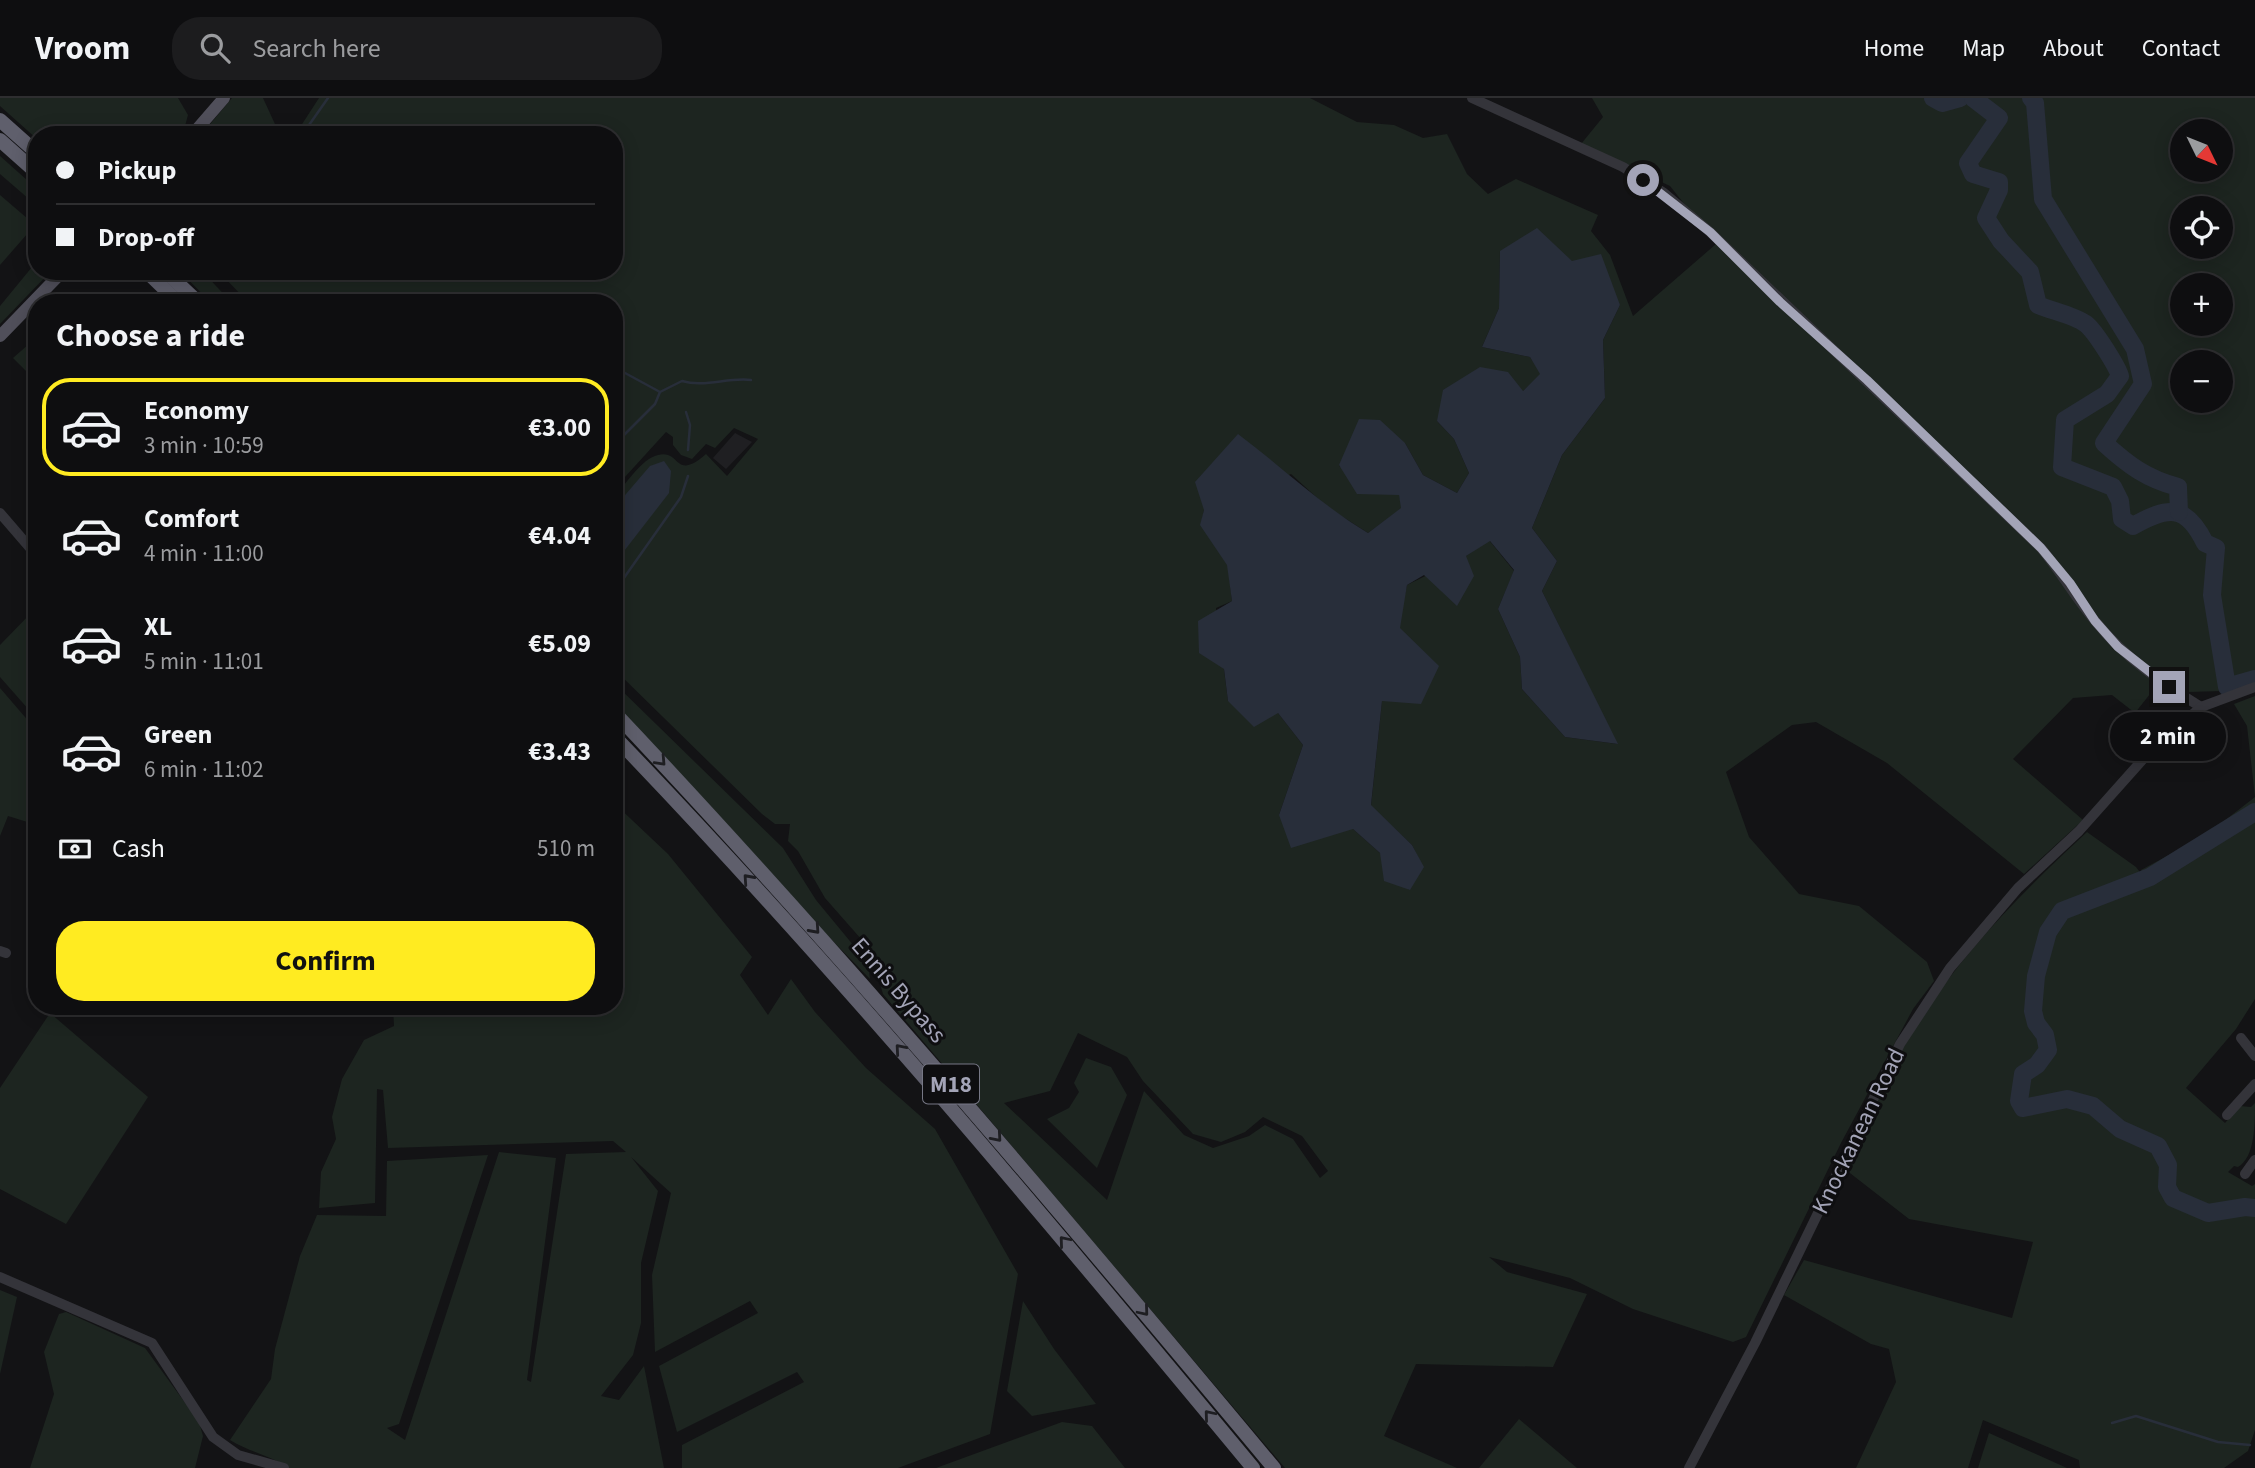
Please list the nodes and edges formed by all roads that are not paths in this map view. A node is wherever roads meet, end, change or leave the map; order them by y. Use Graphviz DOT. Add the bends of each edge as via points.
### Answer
graph roads {
  1 [pos="223,98"];
  2 [pos="1472,98"];
  3 [pos="0,120"];
  4 [pos="200,126"];
  5 [pos="0,140"];
  6 [pos="28,145"];
  7 [pos="28,165"];
  8 [pos="54,280"];
  9 [pos="155,280"];
  10 [pos="175,280"];
  11 [pos="41,294"];
  12 [pos="170,294"];
  13 [pos="190,294"];
  14 [pos="28,307"];
  15 [pos="0,336"];
  16 [pos="0,513"];
  17 [pos="28,545"];
  18 [pos="2255,687"];
  19 [pos="2201,707"];
  20 [pos="623,722"];
  21 [pos="623,745"];
  22 [pos="2241,1038"];
  23 [pos="2255,1056"];
  24 [pos="2255,1084"];
  25 [pos="2227,1115"];
  26 [pos="2255,1160"];
  27 [pos="2245,1174"];
  28 [pos="0,1277"];
  29 [pos="285,1468"];
  30 [pos="1253,1468"];
  31 [pos="1274,1468"];
  32 [pos="1689,1468"];
  1 -- 4 [label="main road"];
  2 -- 19 [label="street" via="1623,167 1664,193 2041,548 2118,647"];
  3 -- 6 [label="highway"];
  5 -- 7 [label="highway"];
  8 -- 11 [label="main road"];
  9 -- 12 [label="highway"];
  10 -- 13 [label="highway"];
  14 -- 15 [label="main road"];
  16 -- 17 [label="street"];
  18 -- 19 [label="street"];
  19 -- 32 [label="street, Knockanean Road" via="2153,748 2079,831 2018,888 1950,968 1900,1044"];
  20 -- 31 [label="highway, Ennis Bypass / M18, one-way" via="865,985"];
  30 -- 21 [label="highway, Ennis Bypass / M18, one-way" via="901,1050"];
  22 -- 23 [label="street"];
  24 -- 25 [label="street"];
  26 -- 27 [label="street"];
  28 -- 29 [label="street" via="152,1343 213,1437 237,1455"];
}
